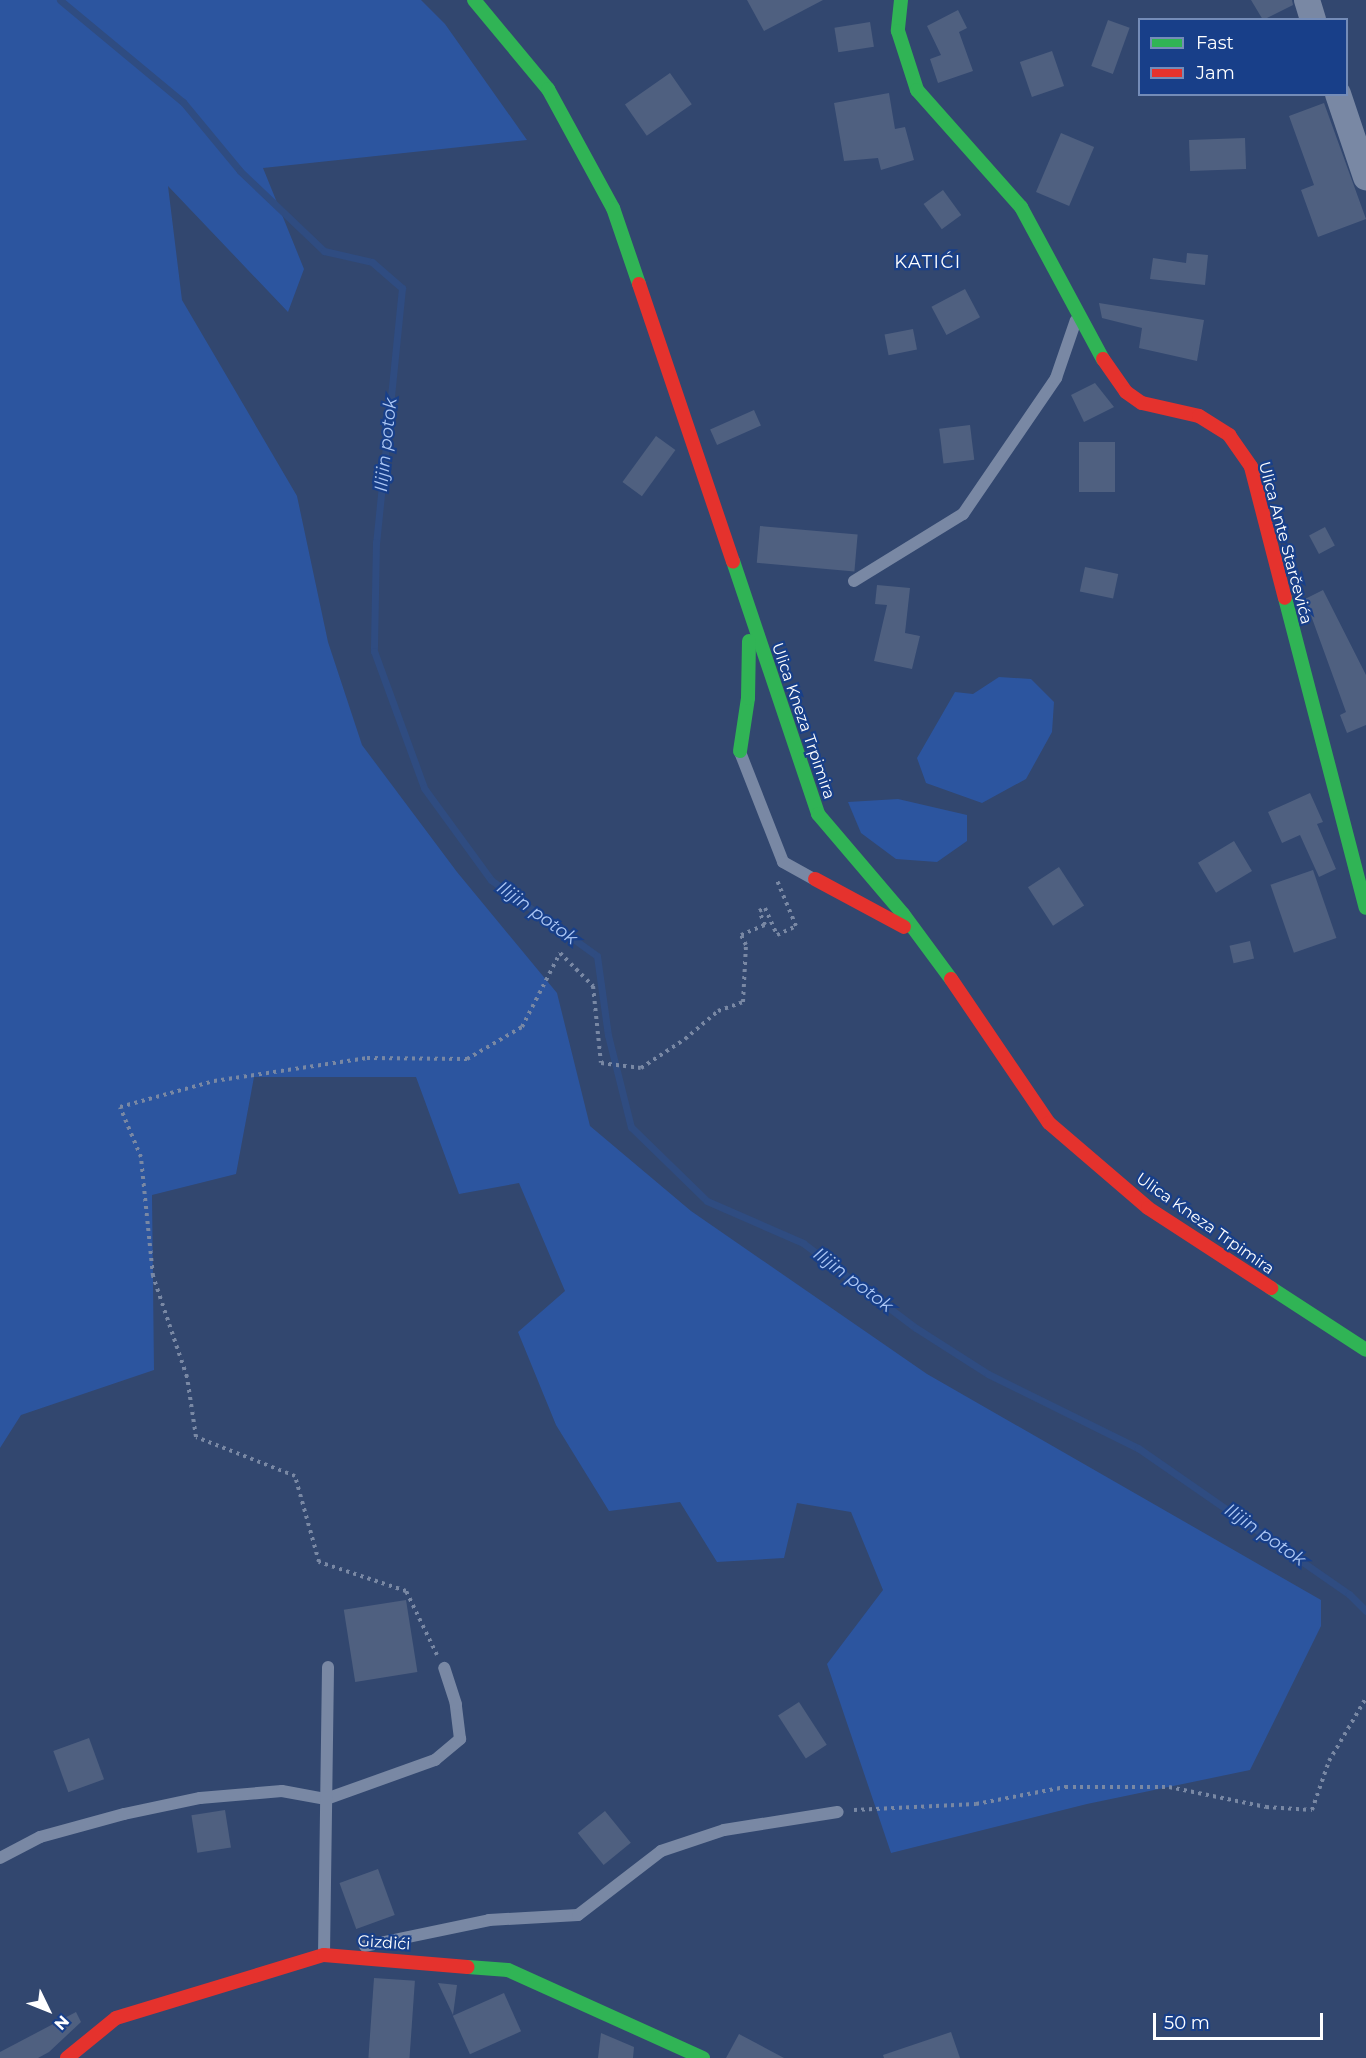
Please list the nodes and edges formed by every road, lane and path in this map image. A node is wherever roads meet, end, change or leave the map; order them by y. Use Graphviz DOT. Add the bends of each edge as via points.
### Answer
graph roads {
  1 [pos="474,0"];
  2 [pos="901,0"];
  3 [pos="1307,0"];
  4 [pos="1312,18"];
  5 [pos="1339,96"];
  6 [pos="1366,177"];
  7 [pos="1078,314"];
  8 [pos="854,581"];
  9 [pos="750,619"];
  10 [pos="740,751"];
  11 [pos="783,862"];
  12 [pos="815,879"];
  13 [pos="1366,908"];
  14 [pos="919,936"];
  15 [pos="1366,1350"];
  16 [pos="328,1667"];
  17 [pos="444,1668"];
  18 [pos="1366,1698"];
  19 [pos="326,1799"];
  20 [pos="838,1812"];
  21 [pos="0,1858"];
  22 [pos="324,1955"];
  23 [pos="67,2058"];
  24 [pos="702,2058"];
  1 -- 9 [label="main road, Ulica Kneza Trpimira" via="548,89 613,208"];
  2 -- 7 [label="main road, Ulica Ante Starčevića" via="898,31 917,90 1022,207"];
  3 -- 4 [label="street"];
  5 -- 6 [label="street"];
  7 -- 8 [label="lane" via="1056,378 963,514"];
  7 -- 13 [label="main road, Ulica Ante Starčevića" via="1126,392 1142,403 1199,417 1229,435 1251,467"];
  9 -- 10 [label="main road" via="748,698"];
  9 -- 14 [label="main road, Ulica Kneza Trpimira" via="818,814"];
  10 -- 11 [label="lane"];
  11 -- 12 [label="lane"];
  11 -- 17 [label="path" via="771,867 796,926 777,935 765,908 759,911 765,926 741,935 746,945 743,1002 718,1011 685,1040 641,1068 601,1063 593,986 560,953 522,1027 466,1059 367,1058 214,1081 120,1107 141,1157 153,1276 187,1377 196,1437 295,1476 319,1562 406,1591"];
  12 -- 14 [label="main road"];
  14 -- 15 [label="main road, Ulica Kneza Trpimira" via="993,1037 1049,1123 1148,1208"];
  16 -- 19 [label="lane"];
  17 -- 19 [label="lane" via="456,1704 460,1739 435,1760"];
  18 -- 20 [label="path" via="1329,1761 1312,1810 1266,1807 1169,1787 1077,1787 976,1804"];
  19 -- 21 [label="lane" via="282,1791 200,1798 40,1837"];
  19 -- 22 [label="lane"];
  20 -- 22 [label="lane" via="724,1830 661,1851 578,1915 489,1920"];
  22 -- 23 [label="main road, Gizdići" via="116,2018"];
  22 -- 24 [label="main road, Gizdići" via="508,1971"];
}
